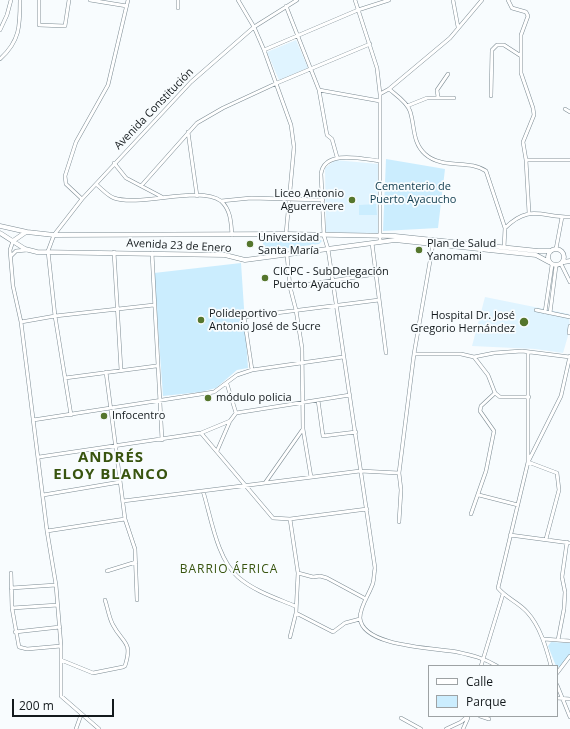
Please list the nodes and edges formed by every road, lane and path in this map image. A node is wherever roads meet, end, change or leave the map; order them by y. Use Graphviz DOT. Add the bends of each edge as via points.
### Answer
graph roads {
  1 [pos="10,0"];
  2 [pos="20,0"];
  3 [pos="39,0"];
  4 [pos="69,0"];
  5 [pos="90,0"];
  6 [pos="128,0"];
  7 [pos="178,0"];
  8 [pos="238,0"];
  9 [pos="297,0"];
  10 [pos="355,0"];
  11 [pos="389,0"];
  12 [pos="452,0"];
  13 [pos="482,0"];
  14 [pos="508,0"];
  15 [pos="126,6"];
  16 [pos="286,6"];
  17 [pos="178,8"];
  18 [pos="358,10"];
  19 [pos="254,27"];
  20 [pos="458,27"];
  21 [pos="0,30"];
  22 [pos="297,36"];
  23 [pos="370,44"];
  24 [pos="264,50"];
  25 [pos="521,56"];
  26 [pos="0,59"];
  27 [pos="310,69"];
  28 [pos="448,74"];
  29 [pos="277,83"];
  30 [pos="389,89"];
  31 [pos="319,90"];
  32 [pos="380,94"];
  33 [pos="492,96"];
  34 [pos="438,97"];
  35 [pos="454,98"];
  36 [pos="380,101"];
  37 [pos="407,106"];
  38 [pos="565,109"];
  39 [pos="570,112"];
  40 [pos="188,132"];
  41 [pos="337,157"];
  42 [pos="526,160"];
  43 [pos="570,160"];
  44 [pos="380,161"];
  45 [pos="114,164"];
  46 [pos="97,185"];
  47 [pos="141,186"];
  48 [pos="197,196"];
  49 [pos="163,198"];
  50 [pos="290,198"];
  51 [pos="82,199"];
  52 [pos="323,200"];
  53 [pos="220,201"];
  54 [pos="528,213"];
  55 [pos="562,216"];
  56 [pos="570,216"];
  57 [pos="0,226"];
  58 [pos="505,228"];
  59 [pos="26,232"];
  60 [pos="0,234"];
  61 [pos="286,234"];
  62 [pos="54,235"];
  63 [pos="232,235"];
  64 [pos="19,236"];
  65 [pos="324,236"];
  66 [pos="380,236"];
  67 [pos="13,241"];
  68 [pos="380,242"];
  69 [pos="434,242"];
  70 [pos="372,243"];
  71 [pos="21,246"];
  72 [pos="504,248"];
  73 [pos="328,249"];
  74 [pos="556,249"];
  75 [pos="29,250"];
  76 [pos="551,251"];
  77 [pos="48,252"];
  78 [pos="114,252"];
  79 [pos="152,253"];
  80 [pos="287,255"];
  81 [pos="564,255"];
  82 [pos="11,256"];
  83 [pos="570,257"];
  84 [pos="570,261"];
  85 [pos="563,263"];
  86 [pos="552,264"];
  87 [pos="376,274"];
  88 [pos="332,280"];
  89 [pos="570,282"];
  90 [pos="290,287"];
  91 [pos="379,300"];
  92 [pos="154,305"];
  93 [pos="336,306"];
  94 [pos="116,308"];
  95 [pos="296,310"];
  96 [pos="536,310"];
  97 [pos="548,312"];
  98 [pos="54,316"];
  99 [pos="570,317"];
  100 [pos="21,322"];
  101 [pos="570,326"];
  102 [pos="569,333"];
  103 [pos="528,352"];
  104 [pos="386,353"];
  105 [pos="414,354"];
  106 [pos="343,357"];
  107 [pos="474,357"];
  108 [pos="570,357"];
  109 [pos="301,362"];
  110 [pos="156,366"];
  111 [pos="121,370"];
  112 [pos="252,370"];
  113 [pos="106,372"];
  114 [pos="65,378"];
  115 [pos="227,384"];
  116 [pos="495,393"];
  117 [pos="350,395"];
  118 [pos="529,396"];
  119 [pos="159,399"];
  120 [pos="318,400"];
  121 [pos="304,401"];
  122 [pos="110,408"];
  123 [pos="236,413"];
  124 [pos="71,415"];
  125 [pos="33,420"];
  126 [pos="230,421"];
  127 [pos="303,429"];
  128 [pos="356,432"];
  129 [pos="201,433"];
  130 [pos="162,440"];
  131 [pos="114,446"];
  132 [pos="216,451"];
  133 [pos="38,458"];
  134 [pos="528,462"];
  135 [pos="360,471"];
  136 [pos="399,473"];
  137 [pos="311,477"];
  138 [pos="120,482"];
  139 [pos="243,484"];
  140 [pos="265,484"];
  141 [pos="203,491"];
  142 [pos="42,495"];
  143 [pos="478,495"];
  144 [pos="123,501"];
  145 [pos="518,505"];
  146 [pos="367,509"];
  147 [pos="471,514"];
  148 [pos="125,519"];
  149 [pos="290,519"];
  150 [pos="399,522"];
  151 [pos="47,531"];
  152 [pos="510,535"];
  153 [pos="546,539"];
  154 [pos="568,543"];
  155 [pos="136,562"];
  156 [pos="107,571"];
  157 [pos="11,573"];
  158 [pos="298,573"];
  159 [pos="56,586"];
  160 [pos="11,588"];
  161 [pos="565,592"];
  162 [pos="570,592"];
  163 [pos="503,594"];
  164 [pos="366,599"];
  165 [pos="106,600"];
  166 [pos="137,600"];
  167 [pos="58,605"];
  168 [pos="295,606"];
  169 [pos="12,608"];
  170 [pos="296,613"];
  171 [pos="360,619"];
  172 [pos="60,627"];
  173 [pos="15,632"];
  174 [pos="290,637"];
  175 [pos="544,639"];
  176 [pos="558,640"];
  177 [pos="570,641"];
  178 [pos="61,646"];
  179 [pos="570,656"];
  180 [pos="483,658"];
  181 [pos="61,660"];
  182 [pos="481,665"];
  183 [pos="495,665"];
  184 [pos="551,665"];
  185 [pos="558,672"];
  186 [pos="558,688"];
  187 [pos="561,698"];
  188 [pos="570,699"];
  189 [pos="81,715"];
  190 [pos="468,717"];
  191 [pos="469,717"];
  192 [pos="483,717"];
  193 [pos="570,717"];
  194 [pos="401,718"];
  195 [pos="489,719"];
  196 [pos="76,729"];
  197 [pos="99,729"];
  198 [pos="421,729"];
  199 [pos="446,729"];
  200 [pos="463,729"];
  1 -- 21 [label="street" via="7,16"];
  2 -- 26 [label="street" via="20,24 16,39"];
  3 -- 4 [label="street" via="39,25 65,26"];
  5 -- 15 [label="street"];
  6 -- 15 [label="street"];
  7 -- 17 [label="street"];
  8 -- 19 [label="street"];
  9 -- 16 [label="street, Avenida Constitución"];
  10 -- 18 [label="street"];
  11 -- 18 [label="street"];
  12 -- 20 [label="street"];
  13 -- 20 [label="street"];
  14 -- 25 [label="street" via="512,8 526,12 528,16 521,35"];
  15 -- 51 [label="street" via="108,85 76,142 65,176 66,184"];
  16 -- 19 [label="street, Avenida Constitución"];
  16 -- 22 [label="street"];
  18 -- 22 [label="street"];
  18 -- 23 [label="street"];
  19 -- 24 [label="street"];
  19 -- 45 [label="street, Avenida Constitución" via="191,82"];
  20 -- 30 [label="street" via="450,38"];
  22 -- 24 [label="street"];
  22 -- 27 [label="street"];
  23 -- 27 [label="street"];
  23 -- 32 [label="street" via="377,68"];
  24 -- 29 [label="street"];
  25 -- 33 [label="street" via="504,45 498,45 492,50"];
  25 -- 42 [label="street" via="521,72 534,115 523,142"];
  27 -- 29 [label="street"];
  27 -- 31 [label="street"];
  28 -- 34 [label="street" via="437,90"];
  29 -- 40 [label="street" via="223,108 197,123"];
  29 -- 50 [label="street" via="294,139"];
  30 -- 32 [label="street"];
  30 -- 37 [label="street"];
  31 -- 36 [label="street"];
  31 -- 41 [label="street" via="327,135 332,139"];
  32 -- 36 [label="street"];
  34 -- 35 [label="street"];
  34 -- 37 [label="street" via="427,98"];
  36 -- 44 [label="street"];
  37 -- 58 [label="street" via="412,130 424,154 443,163 481,167 486,171"];
  38 -- 39 [label="street"];
  40 -- 47 [label="street"];
  40 -- 48 [label="street"];
  41 -- 44 [label="street"];
  41 -- 52 [label="street" via="326,162 322,169"];
  42 -- 43 [label="street"];
  42 -- 54 [label="street"];
  44 -- 66 [label="street"];
  45 -- 46 [label="street, Avenida Constitución"];
  45 -- 47 [label="street" via="126,178"];
  46 -- 49 [label="street" via="113,198"];
  46 -- 51 [label="street, Avenida Constitución"];
  47 -- 49 [label="street"];
  48 -- 49 [label="street"];
  48 -- 53 [label="street"];
  50 -- 52 [label="street"];
  50 -- 53 [label="street"];
  50 -- 61 [label="street"];
  51 -- 62 [label="street, Avenida Constitución"];
  52 -- 65 [label="street"];
  53 -- 63 [label="street" via="230,216"];
  54 -- 55 [label="street"];
  54 -- 58 [label="street" via="513,220"];
  55 -- 56 [label="street"];
  55 -- 74 [label="street"];
  57 -- 59 [label="main road, Avenida 23 de Enero"];
  58 -- 72 [label="street"];
  59 -- 62 [label="main road, Avenida 23 de Enero"];
  59 -- 64 [label="main road"];
  60 -- 67 [label="main road, Avenida 23 de Enero"];
  61 -- 63 [label="main road, Avenida 23 de Enero"];
  61 -- 65 [label="main road, Avenida 23 de Enero"];
  62 -- 63 [label="main road, Avenida 23 de Enero"];
  62 -- 77 [label="street, Avenida Constitución"];
  64 -- 67 [label="main road"];
  64 -- 71 [label="main road" via="17,242"];
  65 -- 66 [label="main road, Avenida 23 de Enero"];
  65 -- 73 [label="street"];
  66 -- 68 [label="street"];
  66 -- 69 [label="main road, Avenida 23 de Enero"];
  67 -- 71 [label="main road, Avenida 23 de Enero"];
  67 -- 82 [label="street"];
  68 -- 69 [label="main road, Avenida 23 de Enero"];
  68 -- 70 [label="main road, Avenida 23 de Enero"];
  69 -- 72 [label="main road, Avenida 23 de Enero"];
  69 -- 86 [label="main road, Avenida 23 de Enero" via="536,255"];
  69 -- 105 [label="street"];
  70 -- 73 [label="main road, Avenida 23 de Enero"];
  70 -- 87 [label="street"];
  71 -- 75 [label="main road, Avenida 23 de Enero"];
  72 -- 76 [label="main road, Avenida 23 de Enero"];
  73 -- 80 [label="main road, Avenida 23 de Enero"];
  73 -- 88 [label="street"];
  74 -- 76 [label="main road, Avenida 23 de Enero"];
  74 -- 81 [label="main road"];
  75 -- 77 [label="main road, Avenida 23 de Enero"];
  75 -- 82 [label="street" via="16,251"];
  76 -- 86 [label="main road" via="548,257"];
  77 -- 78 [label="main road, Avenida 23 de Enero"];
  77 -- 98 [label="street"];
  78 -- 79 [label="main road, Avenida 23 de Enero"];
  78 -- 94 [label="street"];
  79 -- 80 [label="main road, Avenida 23 de Enero" via="225,255 245,260"];
  79 -- 92 [label="street"];
  80 -- 90 [label="street"];
  81 -- 83 [label="main road"];
  81 -- 85 [label="main road"];
  82 -- 100 [label="street" via="13,286"];
  84 -- 85 [label="main road"];
  85 -- 86 [label="main road"];
  85 -- 89 [label="street"];
  86 -- 97 [label="street"];
  87 -- 88 [label="street"];
  87 -- 91 [label="street"];
  88 -- 90 [label="street"];
  88 -- 93 [label="street"];
  90 -- 95 [label="street"];
  91 -- 93 [label="street"];
  91 -- 104 [label="street"];
  92 -- 94 [label="street"];
  92 -- 110 [label="street"];
  93 -- 95 [label="street"];
  93 -- 106 [label="street"];
  94 -- 98 [label="street"];
  94 -- 111 [label="street"];
  95 -- 109 [label="street" via="302,348"];
  95 -- 112 [label="street" via="244,317"];
  96 -- 97 [label="street"];
  97 -- 99 [label="street"];
  98 -- 100 [label="street"];
  98 -- 114 [label="street"];
  100 -- 125 [label="street"];
  101 -- 102 [label="street"];
  103 -- 107 [label="street" via="494,353"];
  103 -- 108 [label="street"];
  103 -- 118 [label="street"];
  105 -- 107 [label="street" via="461,354"];
  105 -- 136 [label="street"];
  106 -- 109 [label="street"];
  106 -- 117 [label="street"];
  107 -- 116 [label="street" via="488,375"];
  108 -- 134 [label="street" via="561,396"];
  109 -- 112 [label="street"];
  109 -- 121 [label="street"];
  110 -- 111 [label="street"];
  110 -- 119 [label="street"];
  111 -- 113 [label="street"];
  112 -- 115 [label="street" via="237,375"];
  113 -- 114 [label="street"];
  113 -- 122 [label="street"];
  114 -- 124 [label="street"];
  115 -- 119 [label="street" via="214,392"];
  115 -- 123 [label="street"];
  116 -- 118 [label="street" via="500,397"];
  116 -- 143 [label="street" via="481,406 480,411 494,431"];
  117 -- 120 [label="street"];
  117 -- 128 [label="street"];
  118 -- 134 [label="street"];
  119 -- 122 [label="street"];
  119 -- 130 [label="street"];
  120 -- 121 [label="street"];
  120 -- 128 [label="street" via="323,436"];
  121 -- 123 [label="street"];
  121 -- 127 [label="street"];
  122 -- 124 [label="street"];
  122 -- 131 [label="street"];
  123 -- 126 [label="street"];
  124 -- 125 [label="street"];
  125 -- 133 [label="street"];
  126 -- 129 [label="street"];
  126 -- 132 [label="street"];
  127 -- 137 [label="street"];
  127 -- 140 [label="street"];
  128 -- 135 [label="street"];
  129 -- 130 [label="street"];
  129 -- 132 [label="street"];
  130 -- 131 [label="street"];
  131 -- 133 [label="street"];
  131 -- 138 [label="street"];
  132 -- 139 [label="street"];
  133 -- 142 [label="street"];
  134 -- 145 [label="street"];
  134 -- 153 [label="street" via="557,473 558,477 560,490"];
  135 -- 136 [label="street"];
  135 -- 137 [label="street"];
  135 -- 146 [label="street"];
  136 -- 150 [label="street"];
  137 -- 140 [label="street"];
  138 -- 142 [label="street"];
  138 -- 144 [label="street"];
  139 -- 140 [label="street"];
  139 -- 141 [label="street"];
  139 -- 149 [label="street" via="273,518"];
  141 -- 144 [label="street"];
  141 -- 168 [label="street" via="222,555 237,576 262,592"];
  142 -- 151 [label="street"];
  143 -- 145 [label="street"];
  143 -- 147 [label="street"];
  144 -- 148 [label="street"];
  145 -- 152 [label="street"];
  146 -- 149 [label="street"];
  146 -- 164 [label="street" via="375,568 373,584"];
  148 -- 151 [label="street"];
  148 -- 155 [label="street" via="135,549"];
  149 -- 158 [label="street"];
  151 -- 159 [label="street"];
  152 -- 153 [label="street"];
  152 -- 163 [label="street" via="498,588"];
  153 -- 154 [label="street"];
  154 -- 161 [label="street" via="562,577"];
  155 -- 156 [label="street"];
  155 -- 166 [label="street"];
  157 -- 160 [label="street"];
  158 -- 164 [label="street" via="327,578"];
  158 -- 168 [label="street"];
  159 -- 160 [label="street"];
  159 -- 167 [label="street"];
  160 -- 169 [label="street"];
  161 -- 162 [label="street"];
  161 -- 176 [label="street"];
  163 -- 175 [label="street" via="527,612"];
  163 -- 180 [label="street"];
  164 -- 171 [label="street"];
  165 -- 181 [label="street" via="112,625 129,650 125,666 93,673"];
  167 -- 169 [label="street"];
  167 -- 172 [label="street"];
  168 -- 170 [label="street"];
  169 -- 173 [label="street"];
  170 -- 171 [label="street" via="333,632 346,623"];
  170 -- 174 [label="street"];
  171 -- 180 [label="street" via="371,633 395,644"];
  172 -- 173 [label="street"];
  172 -- 178 [label="street"];
  173 -- 178 [label="street" via="19,647 27,649"];
  175 -- 176 [label="street"];
  175 -- 184 [label="street"];
  176 -- 177 [label="street"];
  178 -- 181 [label="street"];
  179 -- 185 [label="street"];
  180 -- 182 [label="street"];
  180 -- 183 [label="street"];
  181 -- 189 [label="street" via="61,696"];
  186 -- 187 [label="street"];
  187 -- 188 [label="street"];
  187 -- 193 [label="street"];
  189 -- 196 [label="street"];
  189 -- 197 [label="street"];
  190 -- 199 [label="street"];
  191 -- 200 [label="street"];
  192 -- 195 [label="street"];
  194 -- 198 [label="street"];
}
